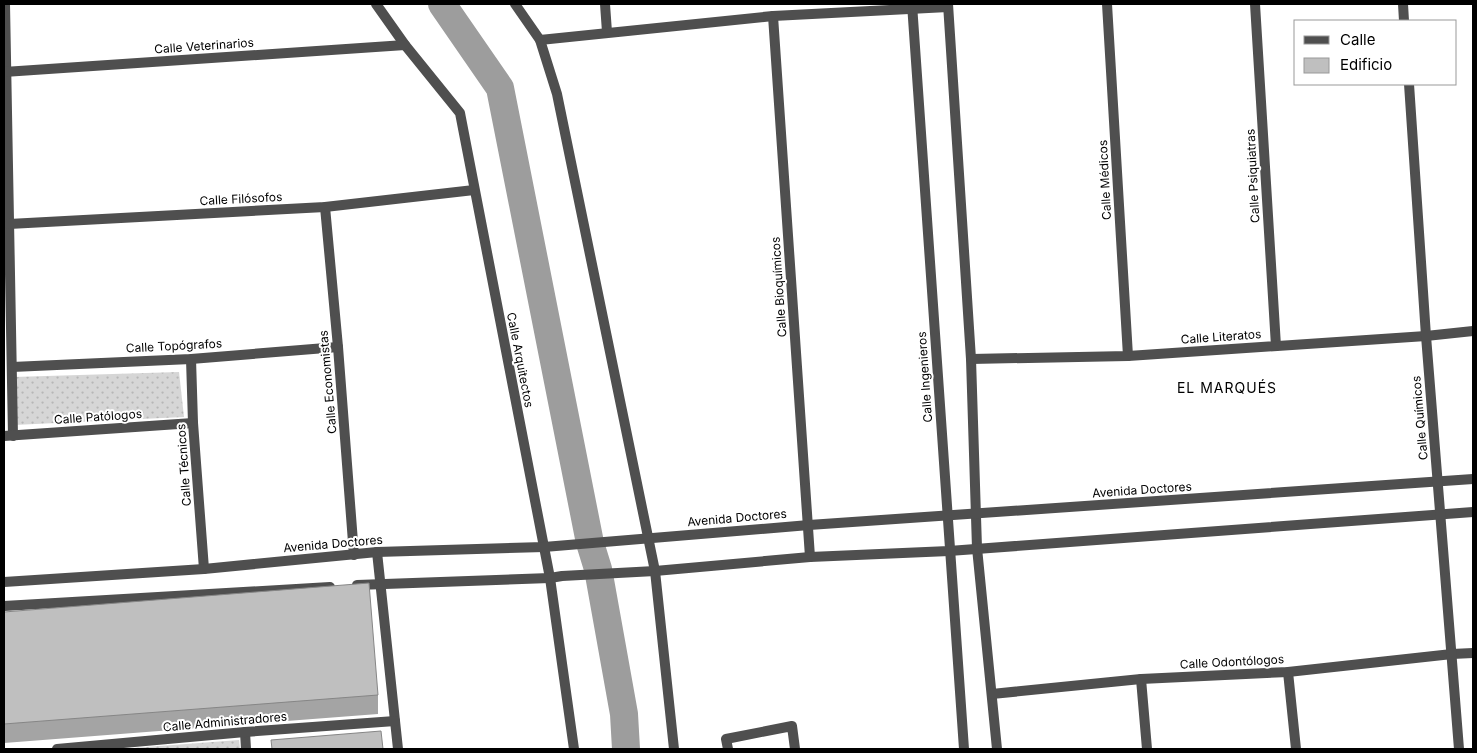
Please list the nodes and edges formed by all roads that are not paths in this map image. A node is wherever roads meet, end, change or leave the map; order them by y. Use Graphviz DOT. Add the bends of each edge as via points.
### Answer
graph roads {
  1 [pos="5,4"];
  2 [pos="376,4"];
  3 [pos="515,4"];
  4 [pos="605,4"];
  5 [pos="1107,4"];
  6 [pos="1255,4"];
  7 [pos="1403,4"];
  8 [pos="912,6"];
  9 [pos="948,6"];
  10 [pos="772,16"];
  11 [pos="1404,20"];
  12 [pos="607,32"];
  13 [pos="540,40"];
  14 [pos="406,44"];
  15 [pos="5,72"];
  16 [pos="1409,85"];
  17 [pos="474,190"];
  18 [pos="325,207"];
  19 [pos="9,224"];
  20 [pos="1473,331"];
  21 [pos="1426,336"];
  22 [pos="1276,346"];
  23 [pos="338,347"];
  24 [pos="1128,356"];
  25 [pos="191,359"];
  26 [pos="971,359"];
  27 [pos="12,367"];
  28 [pos="193,423"];
  29 [pos="8,436"];
  30 [pos="1473,479"];
  31 [pos="1438,482"];
  32 [pos="1473,512"];
  33 [pos="976,514"];
  34 [pos="1440,514"];
  35 [pos="947,515"];
  36 [pos="809,525"];
  37 [pos="648,539"];
  38 [pos="544,546"];
  39 [pos="977,548"];
  40 [pos="949,551"];
  41 [pos="376,552"];
  42 [pos="354,555"];
  43 [pos="810,558"];
  44 [pos="204,569"];
  45 [pos="655,571"];
  46 [pos="550,578"];
  47 [pos="4,582"];
  48 [pos="380,584"];
  49 [pos="4,606"];
  50 [pos="1473,653"];
  51 [pos="1452,654"];
  52 [pos="1288,672"];
  53 [pos="1141,679"];
  54 [pos="992,694"];
  55 [pos="395,721"];
  56 [pos="245,732"];
  57 [pos="98,748"];
  58 [pos="57,749"];
  59 [pos="246,749"];
  60 [pos="398,749"];
  61 [pos="574,749"];
  62 [pos="674,749"];
  63 [pos="728,749"];
  64 [pos="795,749"];
  65 [pos="964,749"];
  66 [pos="996,749"];
  67 [pos="1147,749"];
  68 [pos="1296,749"];
  69 [pos="1460,749"];
  1 -- 15 [label="street"];
  2 -- 14 [label="street, Calle Arquitectos"];
  3 -- 13 [label="street"];
  4 -- 12 [label="street"];
  5 -- 24 [label="street, Calle Médicos"];
  6 -- 22 [label="street, Calle Psiquiatras"];
  7 -- 11 [label="street"];
  8 -- 9 [label="street"];
  8 -- 10 [label="street"];
  8 -- 35 [label="street, Calle Ingenieros"];
  9 -- 26 [label="street"];
  10 -- 12 [label="street"];
  10 -- 36 [label="street, Calle Bioquímicos"];
  12 -- 13 [label="street"];
  13 -- 37 [label="street" via="557,94"];
  14 -- 15 [label="street, Calle Veterinarios"];
  14 -- 17 [label="street, Calle Arquitectos" via="460,113"];
  15 -- 19 [label="street"];
  16 -- 21 [label="street, Calle Químicos"];
  17 -- 18 [label="street, Calle Filósofos"];
  17 -- 38 [label="street, Calle Arquitectos"];
  18 -- 19 [label="street, Calle Filósofos"];
  18 -- 23 [label="street, Calle Economistas"];
  19 -- 27 [label="street"];
  20 -- 21 [label="street, Calle Literatos"];
  21 -- 22 [label="street, Calle Literatos"];
  21 -- 31 [label="street, Calle Químicos"];
  22 -- 24 [label="street, Calle Literatos"];
  23 -- 25 [label="street, Calle Topógrafos"];
  23 -- 42 [label="street, Calle Economistas"];
  24 -- 26 [label="street, Calle Literatos"];
  25 -- 27 [label="street, Calle Topógrafos"];
  25 -- 28 [label="street, Calle Técnicos"];
  26 -- 33 [label="street"];
  27 -- 29 [label="street"];
  28 -- 29 [label="street, Calle Patólogos"];
  28 -- 44 [label="street, Calle Técnicos"];
  30 -- 31 [label="street, Avenida Doctores"];
  31 -- 33 [label="street, Avenida Doctores"];
  31 -- 34 [label="street, Calle Químicos"];
  32 -- 34 [label="street"];
  33 -- 35 [label="street, Avenida Doctores"];
  33 -- 39 [label="street"];
  34 -- 39 [label="street"];
  34 -- 51 [label="street, Calle Químicos"];
  35 -- 36 [label="street, Avenida Doctores"];
  35 -- 40 [label="street, Calle Ingenieros"];
  36 -- 37 [label="street, Avenida Doctores"];
  36 -- 43 [label="street, Calle Bioquímicos"];
  37 -- 38 [label="street, Avenida Doctores"];
  37 -- 45 [label="street"];
  38 -- 41 [label="street, Avenida Doctores"];
  38 -- 46 [label="street, Calle Arquitectos"];
  39 -- 40 [label="street"];
  39 -- 54 [label="street"];
  40 -- 43 [label="street"];
  40 -- 65 [label="street, Calle Ingenieros"];
  41 -- 42 [label="street, Avenida Doctores"];
  41 -- 48 [label="street"];
  42 -- 44 [label="street, Avenida Doctores"];
  43 -- 45 [label="street"];
  44 -- 47 [label="street, Avenida Doctores"];
  45 -- 46 [label="street"];
  45 -- 62 [label="street"];
  46 -- 48 [label="street"];
  46 -- 61 [label="street, Calle Arquitectos"];
  48 -- 49 [label="street"];
  48 -- 55 [label="street"];
  50 -- 51 [label="street, Calle Odontólogos"];
  51 -- 52 [label="street, Calle Odontólogos"];
  51 -- 69 [label="street, Calle Químicos"];
  52 -- 53 [label="street, Calle Odontólogos"];
  52 -- 68 [label="street"];
  53 -- 54 [label="street, Calle Odontólogos"];
  53 -- 67 [label="street"];
  54 -- 66 [label="street"];
  55 -- 56 [label="street, Calle Administradores"];
  55 -- 60 [label="street"];
  56 -- 57 [label="street, Calle Administradores"];
  56 -- 59 [label="street"];
  57 -- 58 [label="street, Calle Administradores"];
  63 -- 64 [label="street" via="726,740 792,726"];
}
